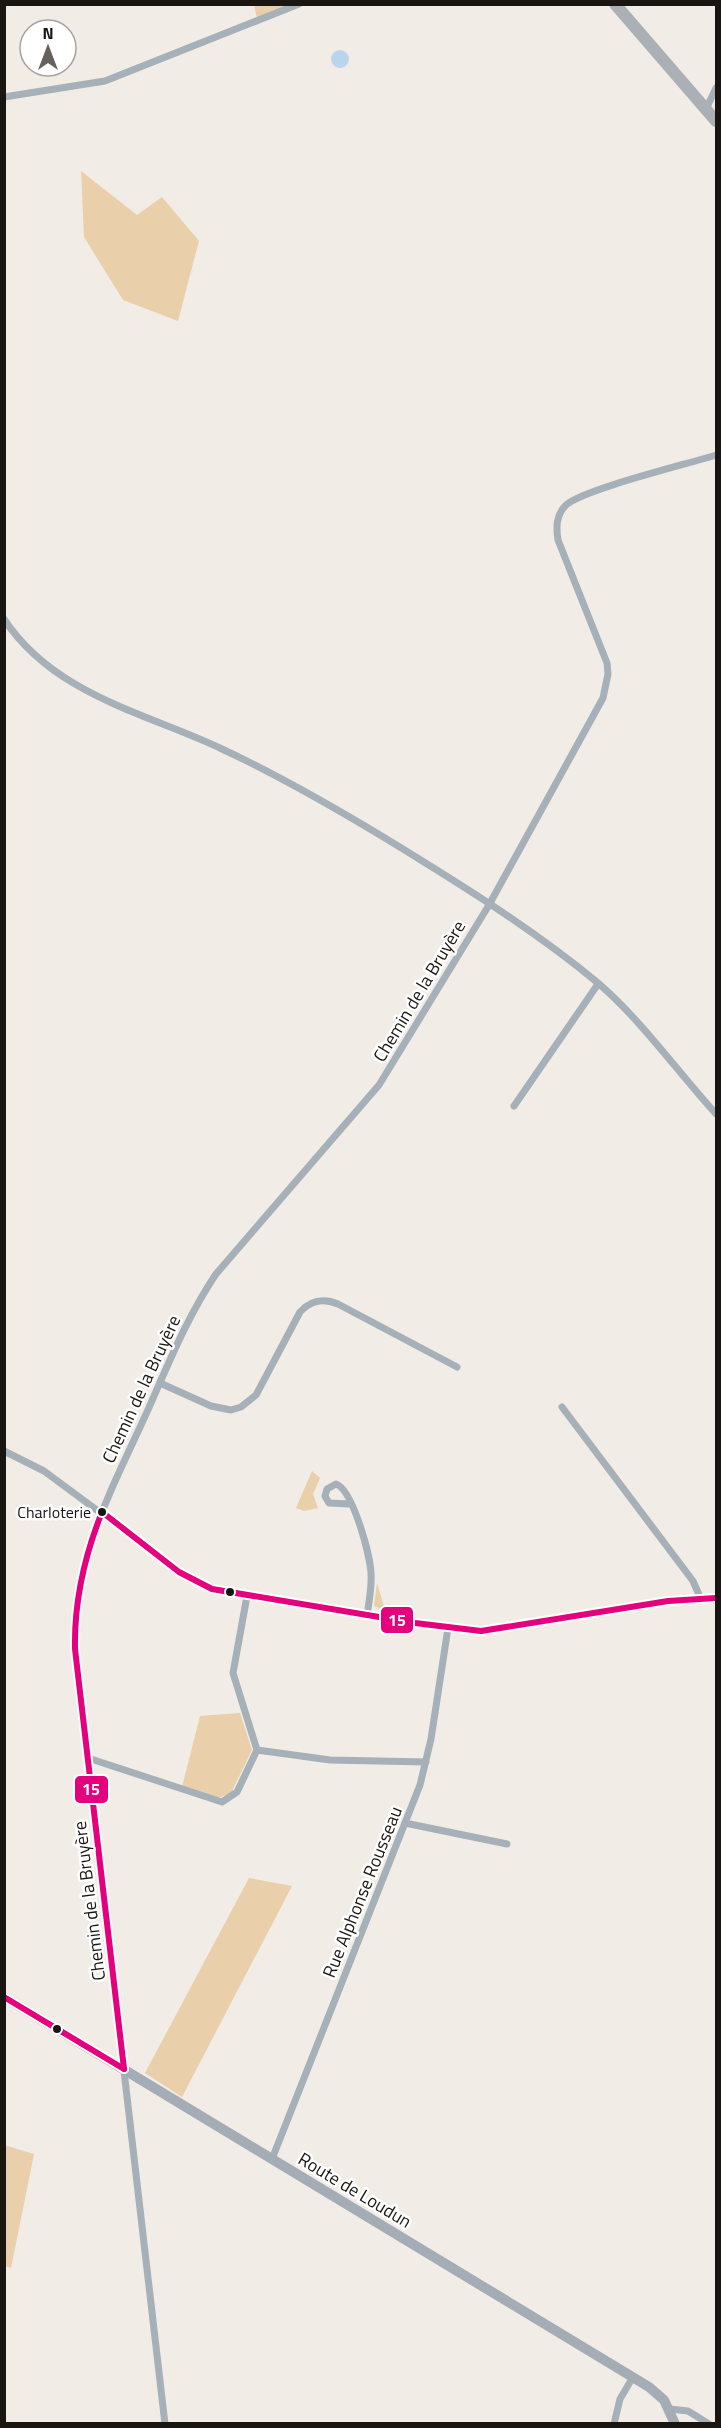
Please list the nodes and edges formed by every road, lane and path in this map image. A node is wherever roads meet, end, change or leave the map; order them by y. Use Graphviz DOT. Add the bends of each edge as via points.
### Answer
graph roads {
  1 [pos="300,4"];
  2 [pos="615,4"];
  3 [pos="717,88"];
  4 [pos="4,97"];
  5 [pos="706,109"];
  6 [pos="717,121"];
  7 [pos="717,455"];
  8 [pos="4,619"];
  9 [pos="489,905"];
  10 [pos="598,984"];
  11 [pos="514,1106"];
  12 [pos="717,1114"];
  13 [pos="457,1367"];
  14 [pos="160,1383"];
  15 [pos="562,1407"];
  16 [pos="4,1452"];
  17 [pos="350,1504"];
  18 [pos="102,1512"];
  19 [pos="247,1596"];
  20 [pos="700,1597"];
  21 [pos="717,1598"];
  22 [pos="367,1615"];
  23 [pos="448,1628"];
  24 [pos="257,1750"];
  25 [pos="88,1758"];
  26 [pos="426,1762"];
  27 [pos="405,1823"];
  28 [pos="507,1844"];
  29 [pos="4,1997"];
  30 [pos="124,2069"];
  31 [pos="272,2159"];
  32 [pos="633,2377"];
  33 [pos="670,2409"];
  34 [pos="165,2424"];
  35 [pos="614,2424"];
  36 [pos="675,2424"];
  37 [pos="709,2424"];
  1 -- 4 [label="street" via="105,81"];
  2 -- 5 [label="main road"];
  3 -- 5 [label="street"];
  5 -- 6 [label="main road"];
  7 -- 9 [label="street, Chemin de la Bruyère" via="575,499 558,517 558,540 604,651 607,686"];
  8 -- 9 [label="street" via="39,660 71,683 213,744 275,776 384,838"];
  9 -- 10 [label="street"];
  9 -- 14 [label="street, Chemin de la Bruyère" via="379,1085 216,1274 196,1306"];
  10 -- 11 [label="street"];
  10 -- 12 [label="street"];
  13 -- 14 [label="street" via="338,1304 323,1300 300,1312 256,1395 241,1407 231,1410 211,1406"];
  14 -- 18 [label="street, Chemin de la Bruyère"];
  15 -- 20 [label="street" via="693,1581"];
  16 -- 18 [label="street" via="44,1471"];
  17 -- 22 [label="street" via="370,1562 372,1584"];
  18 -- 19 [label="street" via="190,1579 212,1589"];
  18 -- 25 [label="street, Chemin de la Bruyère" via="82,1567 74,1627"];
  19 -- 22 [label="street"];
  19 -- 24 [label="street" via="233,1673"];
  20 -- 21 [label="street"];
  20 -- 23 [label="street" via="500,1630"];
  22 -- 23 [label="street"];
  23 -- 26 [label="street, Rue Alphonse Rousseau"];
  24 -- 25 [label="street" via="237,1792 222,1802"];
  24 -- 26 [label="street" via="330,1760"];
  25 -- 30 [label="street, Chemin de la Bruyère"];
  26 -- 27 [label="street, Rue Alphonse Rousseau"];
  27 -- 28 [label="street"];
  27 -- 31 [label="street, Rue Alphonse Rousseau"];
  29 -- 30 [label="main road, Route de Loudun"];
  30 -- 31 [label="main road, Route de Loudun"];
  30 -- 34 [label="street, Chemin de la Bruyère"];
  31 -- 32 [label="main road, Route de Loudun"];
  32 -- 33 [label="main road, Route de Loudun" via="657,2392"];
  32 -- 35 [label="street" via="620,2399"];
  33 -- 36 [label="main road, Route de Loudun"];
  33 -- 37 [label="street" via="688,2411"];
}
